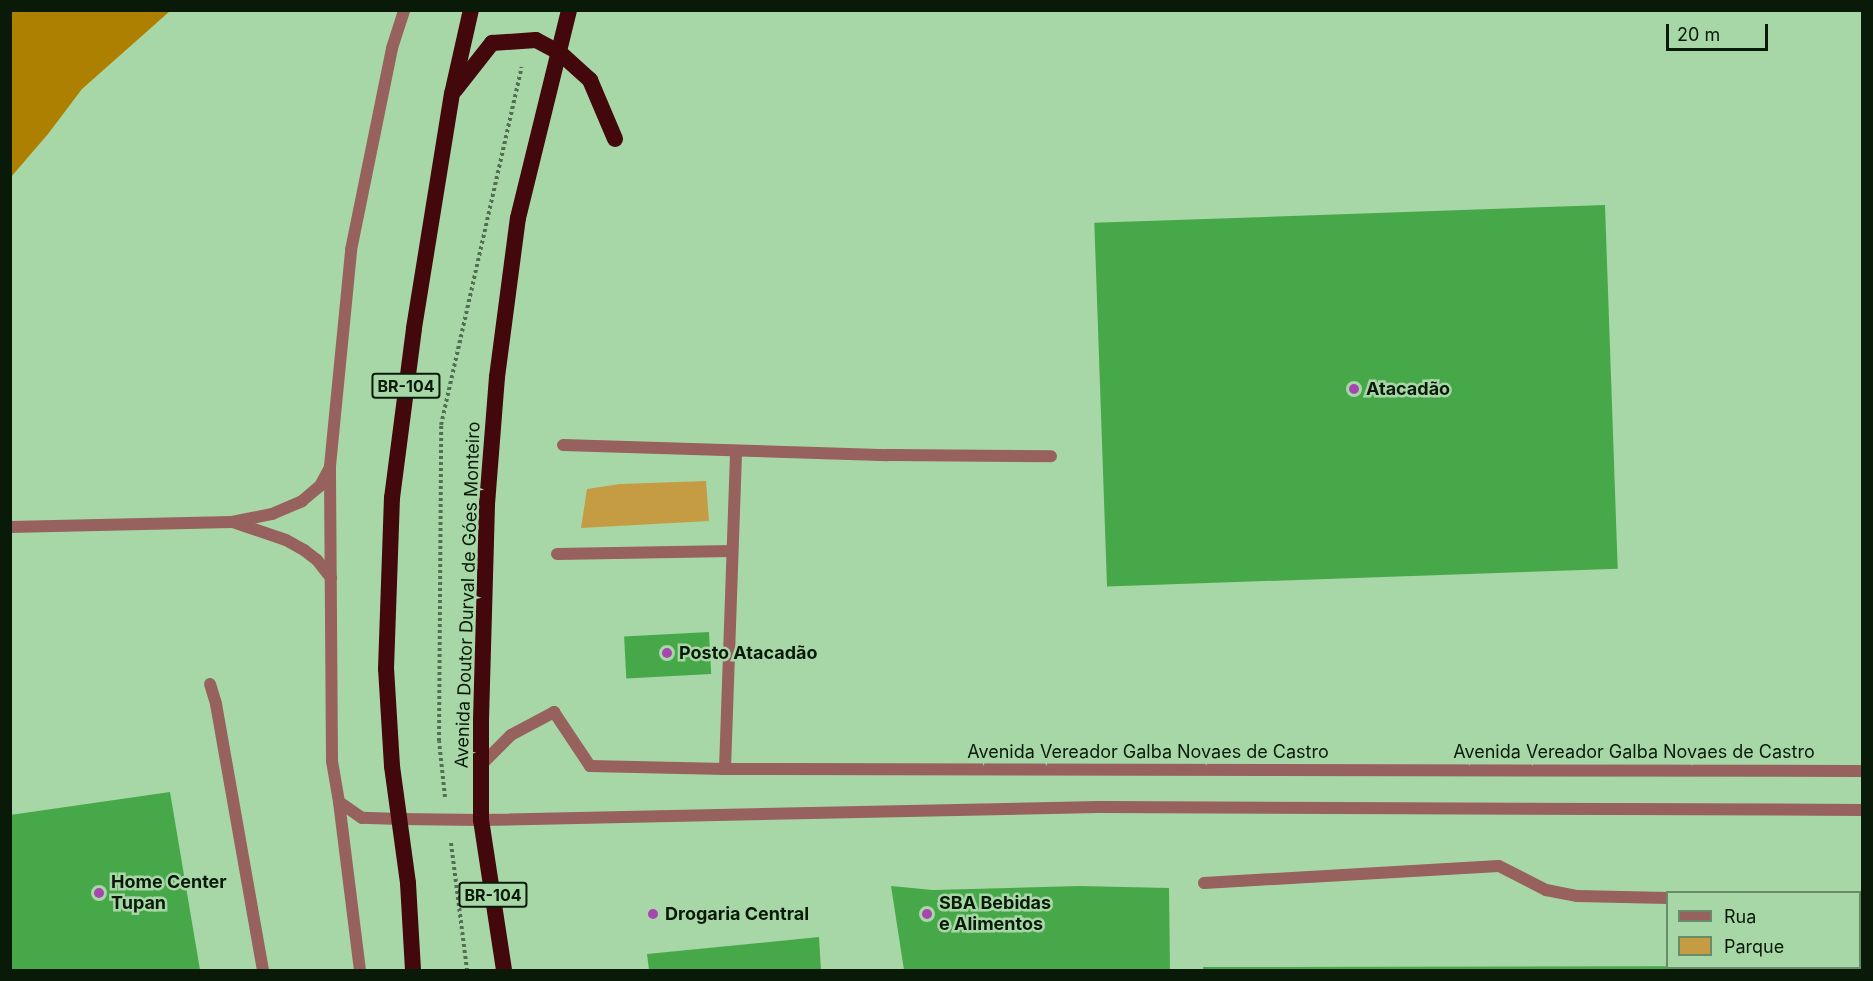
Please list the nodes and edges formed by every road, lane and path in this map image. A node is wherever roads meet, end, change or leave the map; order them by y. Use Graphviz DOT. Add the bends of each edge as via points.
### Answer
graph roads {
  1 [pos="405,10"];
  2 [pos="471,10"];
  3 [pos="569,10"];
  4 [pos="559,52"];
  5 [pos="452,94"];
  6 [pos="615,139"];
  7 [pos="563,445"];
  8 [pos="736,451"];
  9 [pos="1051,456"];
  10 [pos="330,466"];
  11 [pos="231,522"];
  12 [pos="10,527"];
  13 [pos="732,551"];
  14 [pos="557,554"];
  15 [pos="331,578"];
  16 [pos="210,684"];
  17 [pos="481,765"];
  18 [pos="726,769"];
  19 [pos="1863,771"];
  20 [pos="339,801"];
  21 [pos="1863,810"];
  22 [pos="400,819"];
  23 [pos="482,820"];
  24 [pos="1204,883"];
  25 [pos="1666,898"];
  26 [pos="263,970"];
  27 [pos="360,970"];
  28 [pos="413,970"];
  29 [pos="504,970"];
  1 -- 10 [label="street" via="392,48 351,250"];
  2 -- 5 [label="highway, BR-104"];
  3 -- 4 [label="highway, Avenida Doutor Durval de Góes Monteiro / BR-104"];
  4 -- 5 [label="highway" via="536,40 492,43"];
  4 -- 6 [label="highway" via="590,80"];
  4 -- 17 [label="highway, Avenida Doutor Durval de Góes Monteiro / BR-104" via="518,218 496,377 487,504"];
  5 -- 22 [label="highway, BR-104" via="414,328 392,498 386,669 392,766"];
  7 -- 8 [label="street"];
  8 -- 9 [label="street"];
  8 -- 13 [label="street"];
  10 -- 11 [label="street" via="320,486 302,501 272,514"];
  10 -- 15 [label="street"];
  11 -- 12 [label="street"];
  11 -- 15 [label="street" via="304,550"];
  13 -- 14 [label="street"];
  13 -- 18 [label="street"];
  15 -- 20 [label="street" via="332,761"];
  16 -- 26 [label="street"];
  17 -- 18 [label="street, Avenida Vereador Galba Novaes de Castro" via="511,735 554,712 590,766"];
  17 -- 23 [label="highway, Avenida Doutor Durval de Góes Monteiro / BR-104"];
  18 -- 19 [label="street, Avenida Vereador Galba Novaes de Castro"];
  20 -- 22 [label="street" via="362,818"];
  20 -- 27 [label="street"];
  21 -- 23 [label="street" via="1098,807"];
  22 -- 23 [label="street"];
  22 -- 28 [label="highway, BR-104"];
  23 -- 29 [label="highway, Avenida Doutor Durval de Góes Monteiro / BR-104"];
  24 -- 25 [label="street" via="1499,866 1546,890 1577,897"];
}
